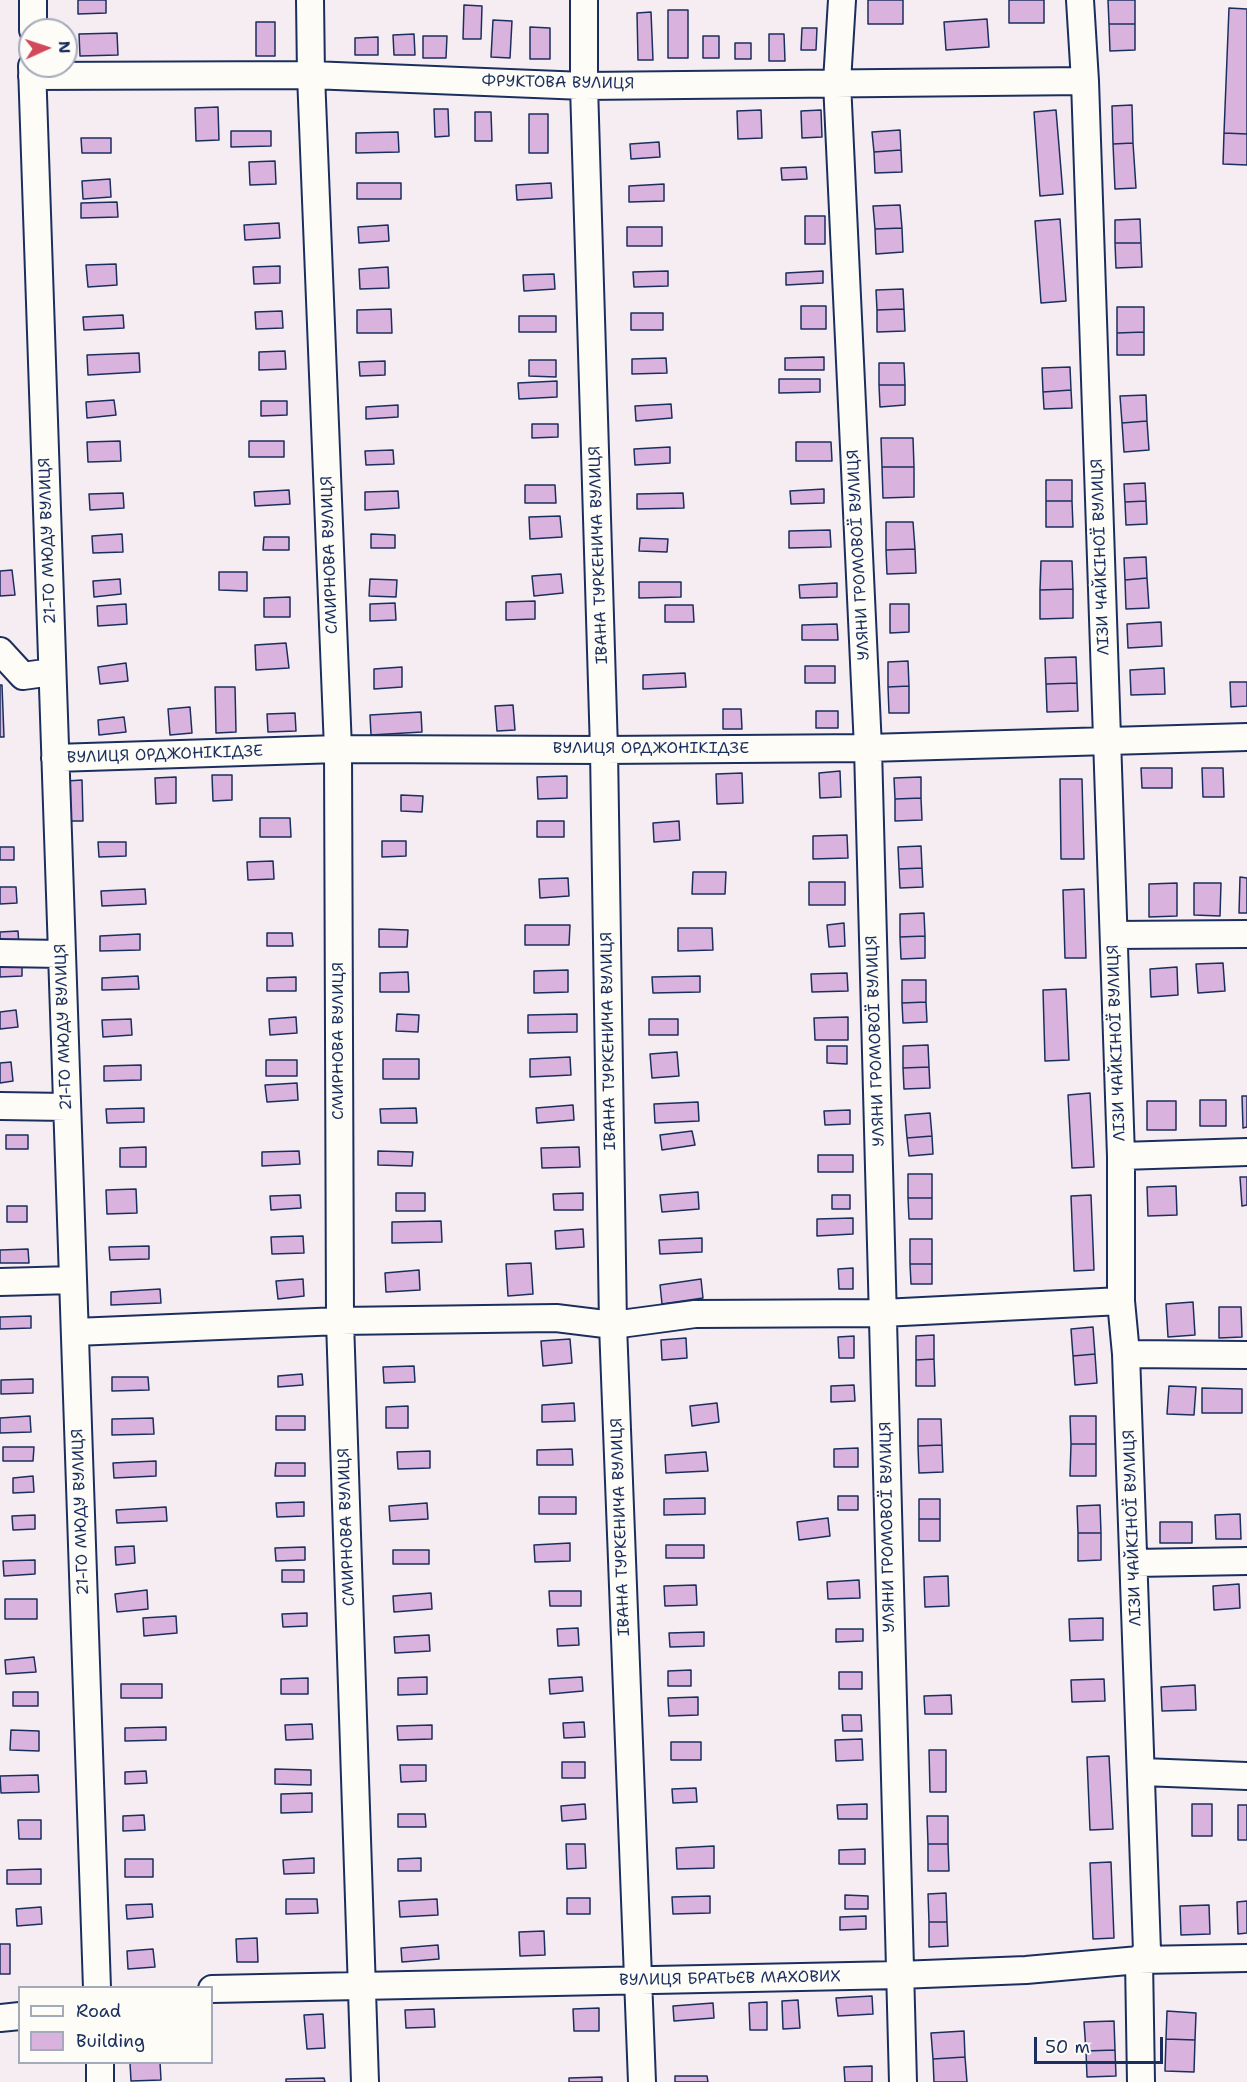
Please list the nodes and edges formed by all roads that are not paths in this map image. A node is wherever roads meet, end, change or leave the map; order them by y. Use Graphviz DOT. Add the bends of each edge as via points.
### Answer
graph roads {
  1 [pos="33,0"];
  2 [pos="310,0"];
  3 [pos="584,0"];
  4 [pos="842,0"];
  5 [pos="1080,0"];
  6 [pos="33,18"];
  7 [pos="78,72"];
  8 [pos="311,75"];
  9 [pos="32,78"];
  10 [pos="1084,81"];
  11 [pos="837,82"];
  12 [pos="584,86"];
  13 [pos="0,651"];
  14 [pos="52,672"];
  15 [pos="1247,736"];
  16 [pos="1108,742"];
  17 [pos="868,748"];
  18 [pos="338,749"];
  19 [pos="604,750"];
  20 [pos="55,758"];
  21 [pos="1247,934"];
  22 [pos="1114,935"];
  23 [pos="0,953"];
  24 [pos="62,954"];
  25 [pos="0,1106"];
  26 [pos="67,1107"];
  27 [pos="1247,1152"];
  28 [pos="1121,1155"];
  29 [pos="73,1280"];
  30 [pos="0,1282"];
  31 [pos="1121,1301"];
  32 [pos="884,1313"];
  33 [pos="340,1321"];
  34 [pos="613,1324"];
  35 [pos="75,1332"];
  36 [pos="1126,1354"];
  37 [pos="1247,1355"];
  38 [pos="1247,1561"];
  39 [pos="1135,1563"];
  40 [pos="1142,1772"];
  41 [pos="1247,1776"];
  42 [pos="1247,1958"];
  43 [pos="1139,1960"];
  44 [pos="899,1975"];
  45 [pos="639,1981"];
  46 [pos="362,1985"];
  47 [pos="97,1986"];
  48 [pos="213,1989"];
  49 [pos="18,2016"];
  50 [pos="0,2018"];
  51 [pos="100,2064"];
  52 [pos="100,2082"];
  53 [pos="364,2082"];
  54 [pos="642,2082"];
  55 [pos="903,2082"];
  56 [pos="1141,2082"];
  1 -- 6 [label="street"];
  2 -- 8 [label="street, СМИРНОВА ВУЛИЦЯ"];
  3 -- 12 [label="street, ІВАНА ТУРКЕНИЧА ВУЛИЦЯ"];
  4 -- 11 [label="street, УЛЯНИ ГРОМОВОЇ ВУЛИЦЯ"];
  5 -- 10 [label="street, ЛІЗИ ЧАЙКІНОЇ ВУЛИЦЯ"];
  7 -- 8 [label="street, ФРУКТОВА ВУЛИЦЯ"];
  8 -- 12 [label="street, ФРУКТОВА ВУЛИЦЯ"];
  8 -- 18 [label="street, СМИРНОВА ВУЛИЦЯ"];
  9 -- 14 [label="street, 21-ГО МЮДУ ВУЛИЦЯ"];
  10 -- 11 [label="street, ФРУКТОВА ВУЛИЦЯ"];
  10 -- 16 [label="street, ЛІЗИ ЧАЙКІНОЇ ВУЛИЦЯ"];
  11 -- 12 [label="street, ФРУКТОВА ВУЛИЦЯ"];
  11 -- 17 [label="street, УЛЯНИ ГРОМОВОЇ ВУЛИЦЯ"];
  12 -- 19 [label="street, ІВАНА ТУРКЕНИЧА ВУЛИЦЯ"];
  13 -- 14 [label="street" via="23,676"];
  14 -- 20 [label="street, 21-ГО МЮДУ ВУЛИЦЯ"];
  15 -- 16 [label="street, ВУЛИЦЯ ОРДЖОНІКІДЗЕ"];
  16 -- 17 [label="street, ВУЛИЦЯ ОРДЖОНІКІДЗЕ"];
  16 -- 22 [label="street, ЛІЗИ ЧАЙКІНОЇ ВУЛИЦЯ"];
  17 -- 19 [label="street, ВУЛИЦЯ ОРДЖОНІКІДЗЕ"];
  17 -- 32 [label="street, УЛЯНИ ГРОМОВОЇ ВУЛИЦЯ"];
  18 -- 19 [label="street, ВУЛИЦЯ ОРДЖОНІКІДЗЕ"];
  18 -- 20 [label="street, ВУЛИЦЯ ОРДЖОНІКІДЗЕ"];
  18 -- 33 [label="street, СМИРНОВА ВУЛИЦЯ"];
  19 -- 34 [label="street, ІВАНА ТУРКЕНИЧА ВУЛИЦЯ"];
  20 -- 24 [label="street, 21-ГО МЮДУ ВУЛИЦЯ"];
  21 -- 22 [label="street"];
  22 -- 28 [label="street, ЛІЗИ ЧАЙКІНОЇ ВУЛИЦЯ"];
  23 -- 24 [label="street"];
  24 -- 26 [label="street, 21-ГО МЮДУ ВУЛИЦЯ"];
  25 -- 26 [label="street"];
  26 -- 29 [label="street, 21-ГО МЮДУ ВУЛИЦЯ"];
  27 -- 28 [label="street"];
  28 -- 31 [label="street, ЛІЗИ ЧАЙКІНОЇ ВУЛИЦЯ"];
  29 -- 30 [label="street"];
  29 -- 35 [label="street, 21-ГО МЮДУ ВУЛИЦЯ"];
  31 -- 32 [label="street"];
  31 -- 36 [label="street, ЛІЗИ ЧАЙКІНОЇ ВУЛИЦЯ"];
  32 -- 34 [label="street" via="695,1314"];
  32 -- 44 [label="street, УЛЯНИ ГРОМОВОЇ ВУЛИЦЯ"];
  33 -- 34 [label="street" via="556,1318"];
  33 -- 35 [label="street"];
  33 -- 46 [label="street, СМИРНОВА ВУЛИЦЯ"];
  34 -- 45 [label="street, ІВАНА ТУРКЕНИЧА ВУЛИЦЯ"];
  35 -- 47 [label="street, 21-ГО МЮДУ ВУЛИЦЯ"];
  36 -- 37 [label="street"];
  36 -- 39 [label="street, ЛІЗИ ЧАЙКІНОЇ ВУЛИЦЯ"];
  38 -- 39 [label="street"];
  39 -- 40 [label="street, ЛІЗИ ЧАЙКІНОЇ ВУЛИЦЯ"];
  40 -- 41 [label="street"];
  40 -- 43 [label="street, ЛІЗИ ЧАЙКІНОЇ ВУЛИЦЯ" via="1147,1951"];
  42 -- 43 [label="street, ВУЛИЦЯ БРАТЬЄВ МАХОВИХ"];
  43 -- 44 [label="street, ВУЛИЦЯ БРАТЬЄВ МАХОВИХ"];
  43 -- 56 [label="street, ЛІЗИ ЧАЙКІНОЇ ВУЛИЦЯ"];
  44 -- 45 [label="street, ВУЛИЦЯ БРАТЬЄВ МАХОВИХ"];
  44 -- 55 [label="street, УЛЯНИ ГРОМОВОЇ ВУЛИЦЯ"];
  45 -- 46 [label="street, ВУЛИЦЯ БРАТЬЄВ МАХОВИХ"];
  45 -- 54 [label="street, ІВАНА ТУРКЕНИЧА ВУЛИЦЯ"];
  46 -- 48 [label="street, ВУЛИЦЯ БРАТЬЄВ МАХОВИХ"];
  46 -- 53 [label="street, СМИРНОВА ВУЛИЦЯ"];
  49 -- 50 [label="street"];
  51 -- 52 [label="street"];
}
